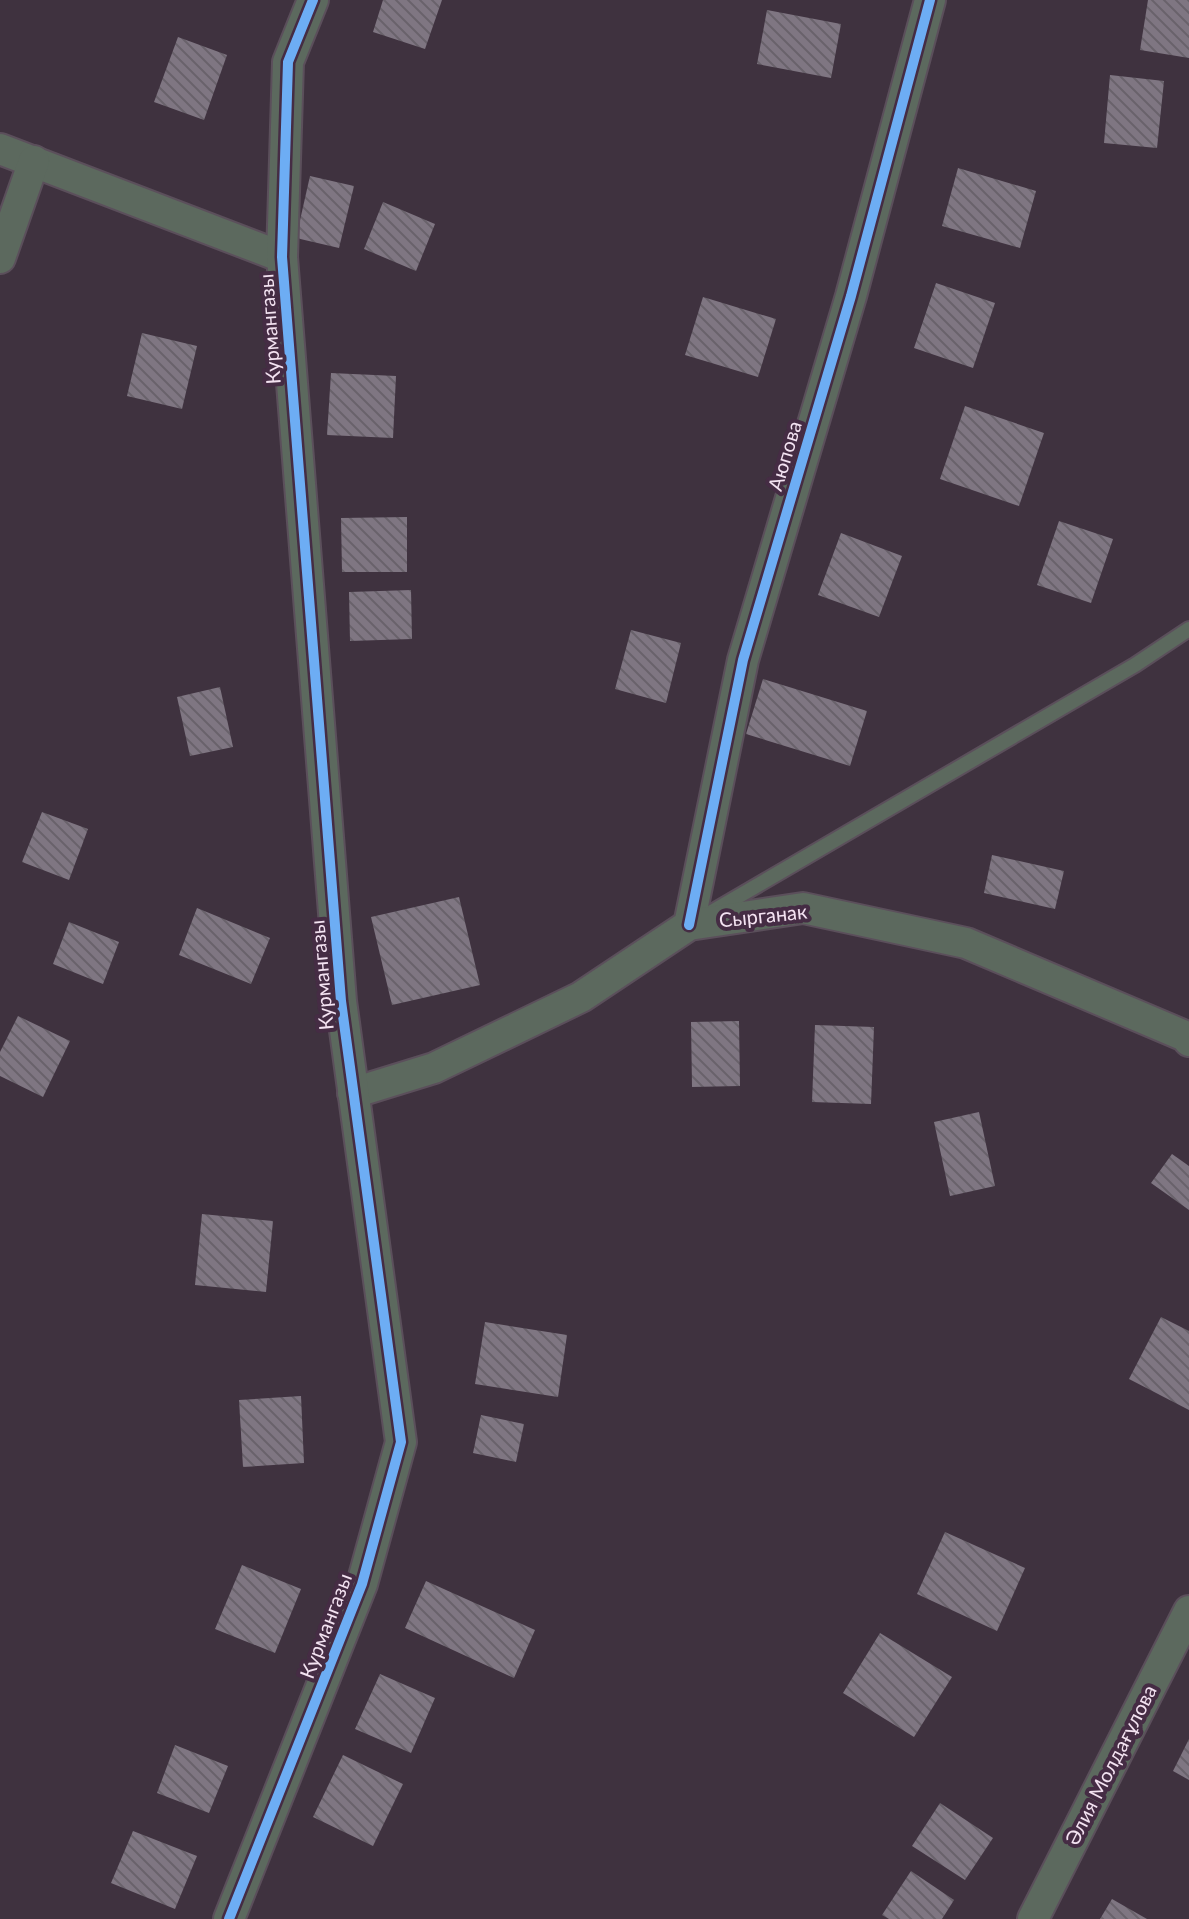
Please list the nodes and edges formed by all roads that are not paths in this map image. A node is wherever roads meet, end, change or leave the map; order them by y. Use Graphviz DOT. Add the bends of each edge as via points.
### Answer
graph roads {
  1 [pos="313,0"];
  2 [pos="930,0"];
  3 [pos="0,149"];
  4 [pos="34,161"];
  5 [pos="282,257"];
  6 [pos="0,258"];
  7 [pos="1189,629"];
  8 [pos="689,925"];
  9 [pos="1189,1041"];
  10 [pos="353,1093"];
  11 [pos="1189,1611"];
  12 [pos="229,1919"];
  13 [pos="1033,1919"];
  1 -- 5 [label="street, Курмангазы" via="288,62"];
  2 -- 8 [label="street, Аюпова" via="851,296 743,660"];
  3 -- 4 [label="street"];
  4 -- 5 [label="street"];
  4 -- 6 [label="street"];
  5 -- 10 [label="street, Курмангазы" via="341,1001"];
  7 -- 8 [label="lane"];
  8 -- 9 [label="street, Сырганак" via="803,908 966,943"];
  8 -- 10 [label="street, Сырганак" via="581,997 434,1068"];
  10 -- 12 [label="street, Курмангазы" via="401,1442 362,1584"];
  11 -- 13 [label="street, Әлия Молдағұлова"];
}
